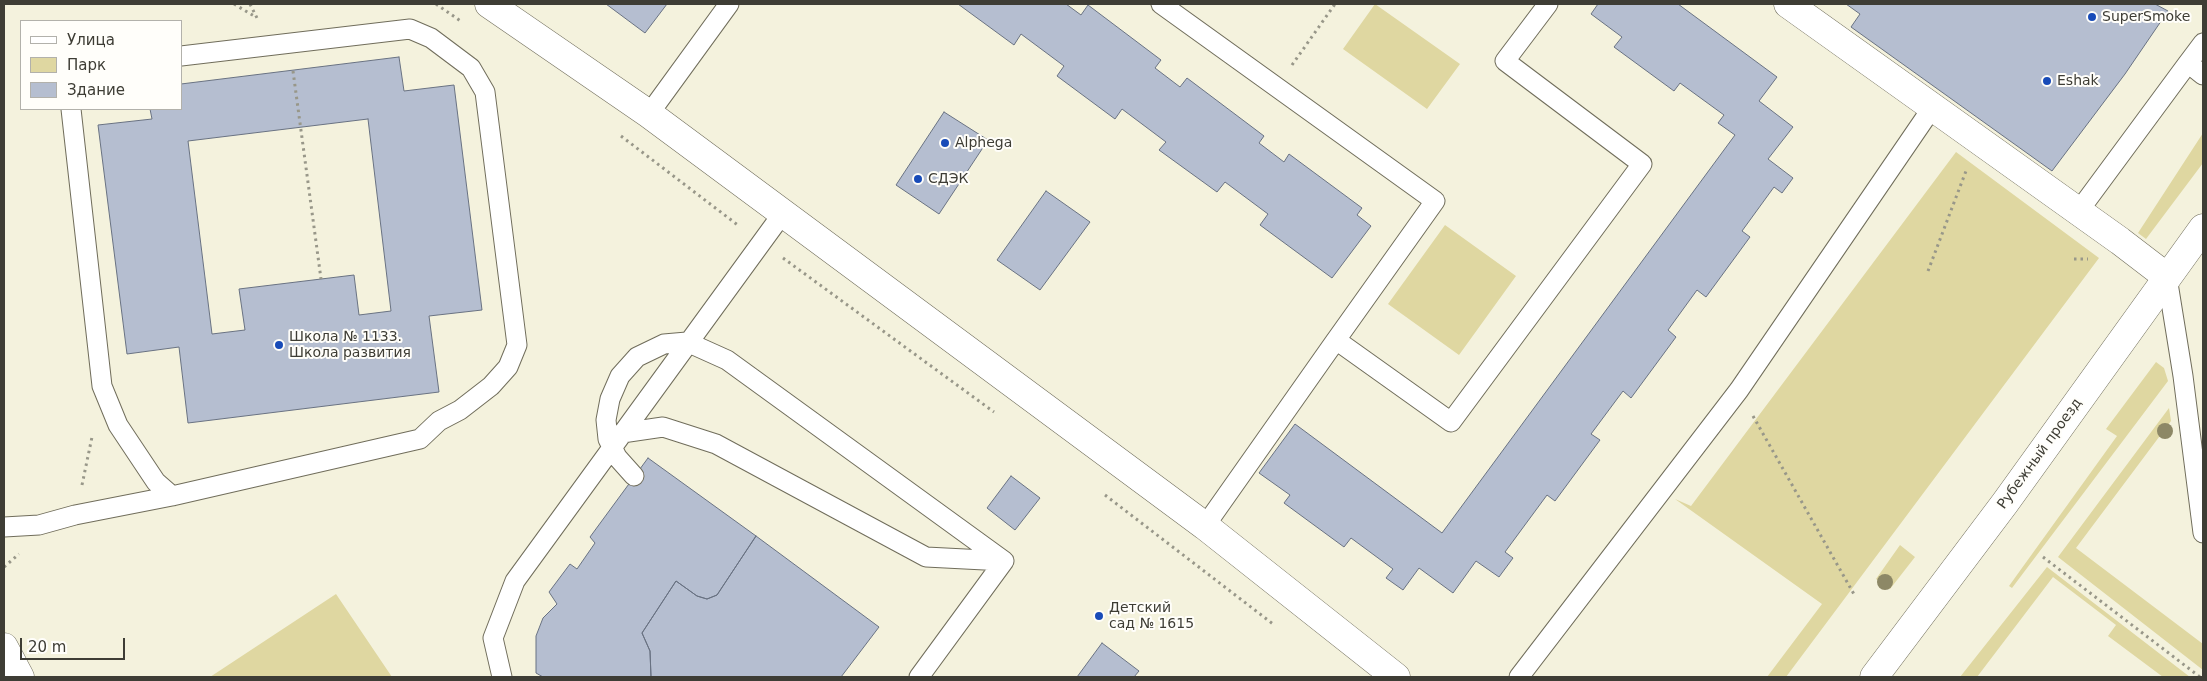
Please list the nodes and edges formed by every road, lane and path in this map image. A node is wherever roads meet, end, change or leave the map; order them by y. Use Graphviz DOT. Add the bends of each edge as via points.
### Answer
graph roads {
  1 [pos="234,4"];
  2 [pos="489,4"];
  3 [pos="729,4"];
  4 [pos="1161,4"];
  5 [pos="1335,4"];
  6 [pos="1548,4"];
  7 [pos="1788,4"];
  8 [pos="255,17"];
  9 [pos="2203,43"];
  10 [pos="182,56"];
  11 [pos="2188,63"];
  12 [pos="2203,75"];
  13 [pos="1276,87"];
  14 [pos="296,91"];
  15 [pos="1932,108"];
  16 [pos="71,110"];
  17 [pos="649,114"];
  18 [pos="1978,140"];
  19 [pos="2078,212"];
  20 [pos="783,213"];
  21 [pos="2203,228"];
  22 [pos="1928,271"];
  23 [pos="2167,277"];
  24 [pos="321,279"];
  25 [pos="1336,340"];
  26 [pos="102,386"];
  27 [pos="1739,390"];
  28 [pos="622,433"];
  29 [pos="634,476"];
  30 [pos="1101,492"];
  31 [pos="172,496"];
  32 [pos="75,515"];
  33 [pos="1205,526"];
  34 [pos="4,527"];
  35 [pos="2203,533"];
  36 [pos="20,554"];
  37 [pos="2043,557"];
  38 [pos="1004,561"];
  39 [pos="4,566"];
  40 [pos="1855,596"];
  41 [pos="1280,629"];
  42 [pos="4,647"];
  43 [pos="20,677"];
  44 [pos="502,677"];
  45 [pos="919,677"];
  46 [pos="1396,677"];
  47 [pos="1519,677"];
  48 [pos="1874,677"];
  49 [pos="2200,677"];
  1 -- 8 [label="path"];
  2 -- 17 [label="street"];
  3 -- 17 [label="lane"];
  4 -- 13 [label="lane"];
  5 -- 13 [label="path"];
  6 -- 25 [label="lane" via="1505,61 1642,164 1451,422"];
  7 -- 15 [label="street"];
  9 -- 11 [label="lane"];
  10 -- 31 [label="lane" via="410,29 431,38 471,68 485,92 517,346 508,366 491,386 460,410 439,421 420,439"];
  11 -- 12 [label="lane"];
  11 -- 19 [label="lane"];
  13 -- 25 [label="lane" via="1435,201"];
  14 -- 24 [label="path"];
  15 -- 18 [label="street"];
  15 -- 27 [label="lane"];
  16 -- 26 [label="lane"];
  17 -- 20 [label="street"];
  18 -- 19 [label="street"];
  18 -- 22 [label="path"];
  19 -- 23 [label="street"];
  20 -- 28 [label="lane"];
  20 -- 33 [label="street"];
  21 -- 23 [label="street, Рубежный проезд"];
  23 -- 35 [label="lane"];
  23 -- 48 [label="street, Рубежный проезд"];
  25 -- 33 [label="lane"];
  26 -- 31 [label="lane" via="118,425 156,482"];
  26 -- 32 [label="path"];
  27 -- 40 [label="path"];
  27 -- 47 [label="lane"];
  28 -- 38 [label="lane" via="663,427 716,444 926,557"];
  28 -- 44 [label="lane" via="514,581 493,638"];
  29 -- 38 [label="lane" via="608,439 606,420 610,398 620,376 637,357 664,344 687,342 727,360"];
  30 -- 41 [label="path"];
  31 -- 32 [label="lane"];
  32 -- 34 [label="lane" via="39,525"];
  33 -- 46 [label="street"];
  36 -- 39 [label="path"];
  37 -- 49 [label="path"];
  38 -- 45 [label="lane"];
  42 -- 43 [label="street"];
}
